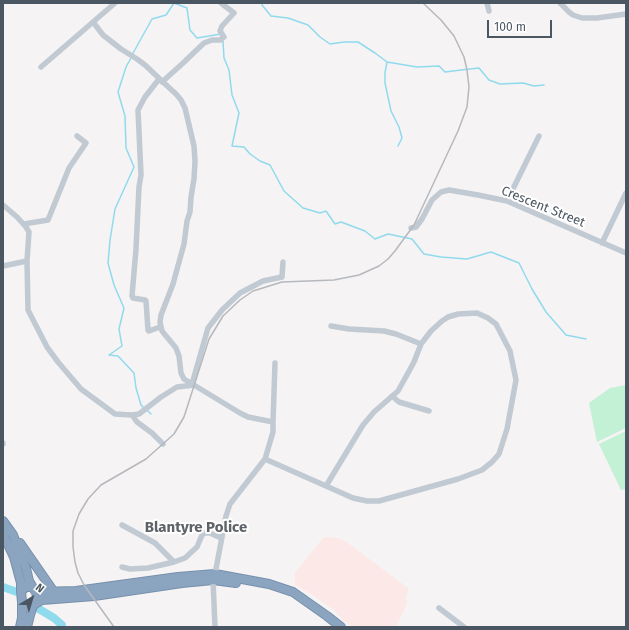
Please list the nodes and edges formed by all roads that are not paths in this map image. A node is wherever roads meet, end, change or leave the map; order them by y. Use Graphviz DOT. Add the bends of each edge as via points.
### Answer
graph roads {
  1 [pos="115,3"];
  2 [pos="221,3"];
  3 [pos="487,3"];
  4 [pos="560,3"];
  5 [pos="488,11"];
  6 [pos="626,14"];
  7 [pos="93,22"];
  8 [pos="41,67"];
  9 [pos="161,80"];
  10 [pos="77,136"];
  11 [pos="539,136"];
  12 [pos="626,193"];
  13 [pos="507,201"];
  14 [pos="3,205"];
  15 [pos="24,224"];
  16 [pos="411,228"];
  17 [pos="602,243"];
  18 [pos="626,253"];
  19 [pos="27,261"];
  20 [pos="283,262"];
  21 [pos="3,266"];
  22 [pos="331,326"];
  23 [pos="160,327"];
  24 [pos="422,344"];
  25 [pos="275,363"];
  26 [pos="193,384"];
  27 [pos="392,396"];
  28 [pos="429,411"];
  29 [pos="132,415"];
  30 [pos="272,422"];
  31 [pos="163,444"];
  32 [pos="265,459"];
  33 [pos="326,486"];
  34 [pos="3,521"];
  35 [pos="122,524"];
  36 [pos="3,534"];
  37 [pos="13,535"];
  38 [pos="221,538"];
  39 [pos="174,562"];
  40 [pos="122,567"];
  41 [pos="214,577"];
  42 [pos="34,590"];
  43 [pos="21,591"];
  44 [pos="54,592"];
  45 [pos="22,602"];
  46 [pos="34,605"];
  47 [pos="439,608"];
  48 [pos="20,627"];
  49 [pos="27,627"];
  50 [pos="216,627"];
  51 [pos="335,627"];
  52 [pos="341,627"];
  53 [pos="464,627"];
  1 -- 7 [label="street"];
  2 -- 9 [label="street" via="234,13 222,26 220,31 224,36 221,40 204,43"];
  3 -- 5 [label="street"];
  4 -- 6 [label="street" via="573,15 582,18"];
  7 -- 8 [label="street"];
  7 -- 9 [label="street" via="103,35"];
  9 -- 23 [label="street" via="176,94 185,108 195,161 184,244 177,272 161,314"];
  9 -- 23 [label="street" via="145,97 138,110 142,175 139,187 132,296 146,301 148,330"];
  10 -- 15 [label="street" via="86,143 69,168 48,220"];
  11 -- 13 [label="street"];
  12 -- 17 [label="street"];
  13 -- 16 [label="street, Crescent Street" via="449,190 441,192 432,200 416,227"];
  13 -- 17 [label="street, Crescent Street"];
  14 -- 15 [label="street"];
  15 -- 19 [label="street" via="29,232"];
  17 -- 18 [label="street, Crescent Street"];
  19 -- 21 [label="street"];
  19 -- 29 [label="street" via="28,310 47,347 81,390 115,414"];
  20 -- 26 [label="street" via="282,278 264,281 240,293 208,328"];
  22 -- 24 [label="street" via="384,331"];
  23 -- 26 [label="street" via="176,348 182,376"];
  24 -- 27 [label="street" via="403,382"];
  24 -- 33 [label="street" via="442,321 458,314 477,313 496,324 510,351 516,380 507,429 499,454 482,470 470,475 379,501 353,498"];
  25 -- 30 [label="street"];
  26 -- 29 [label="street" via="178,386 139,414"];
  26 -- 30 [label="street" via="248,417"];
  27 -- 28 [label="street" via="399,402"];
  27 -- 33 [label="street" via="363,425"];
  29 -- 31 [label="street"];
  30 -- 32 [label="street" via="273,432"];
  32 -- 33 [label="street"];
  32 -- 38 [label="street" via="230,504"];
  34 -- 37 [label="highway"];
  35 -- 39 [label="street" via="155,543"];
  36 -- 43 [label="highway" via="14,557"];
  37 -- 42 [label="highway"];
  37 -- 44 [label="highway"];
  38 -- 39 [label="street" via="205,533 185,558"];
  38 -- 41 [label="street"];
  39 -- 40 [label="street" via="148,568"];
  41 -- 44 [label="highway" via="178,577"];
  41 -- 46 [label="highway" via="94,596 42,600"];
  41 -- 50 [label="street"];
  41 -- 51 [label="highway" via="266,586 299,600"];
  41 -- 52 [label="highway" via="269,584 293,592"];
  42 -- 43 [label="highway" via="26,587"];
  42 -- 44 [label="highway"];
  42 -- 46 [label="highway"];
  43 -- 45 [label="highway"];
  45 -- 46 [label="highway" via="27,607"];
  45 -- 48 [label="highway"];
  46 -- 49 [label="highway"];
  47 -- 53 [label="street"];
}
